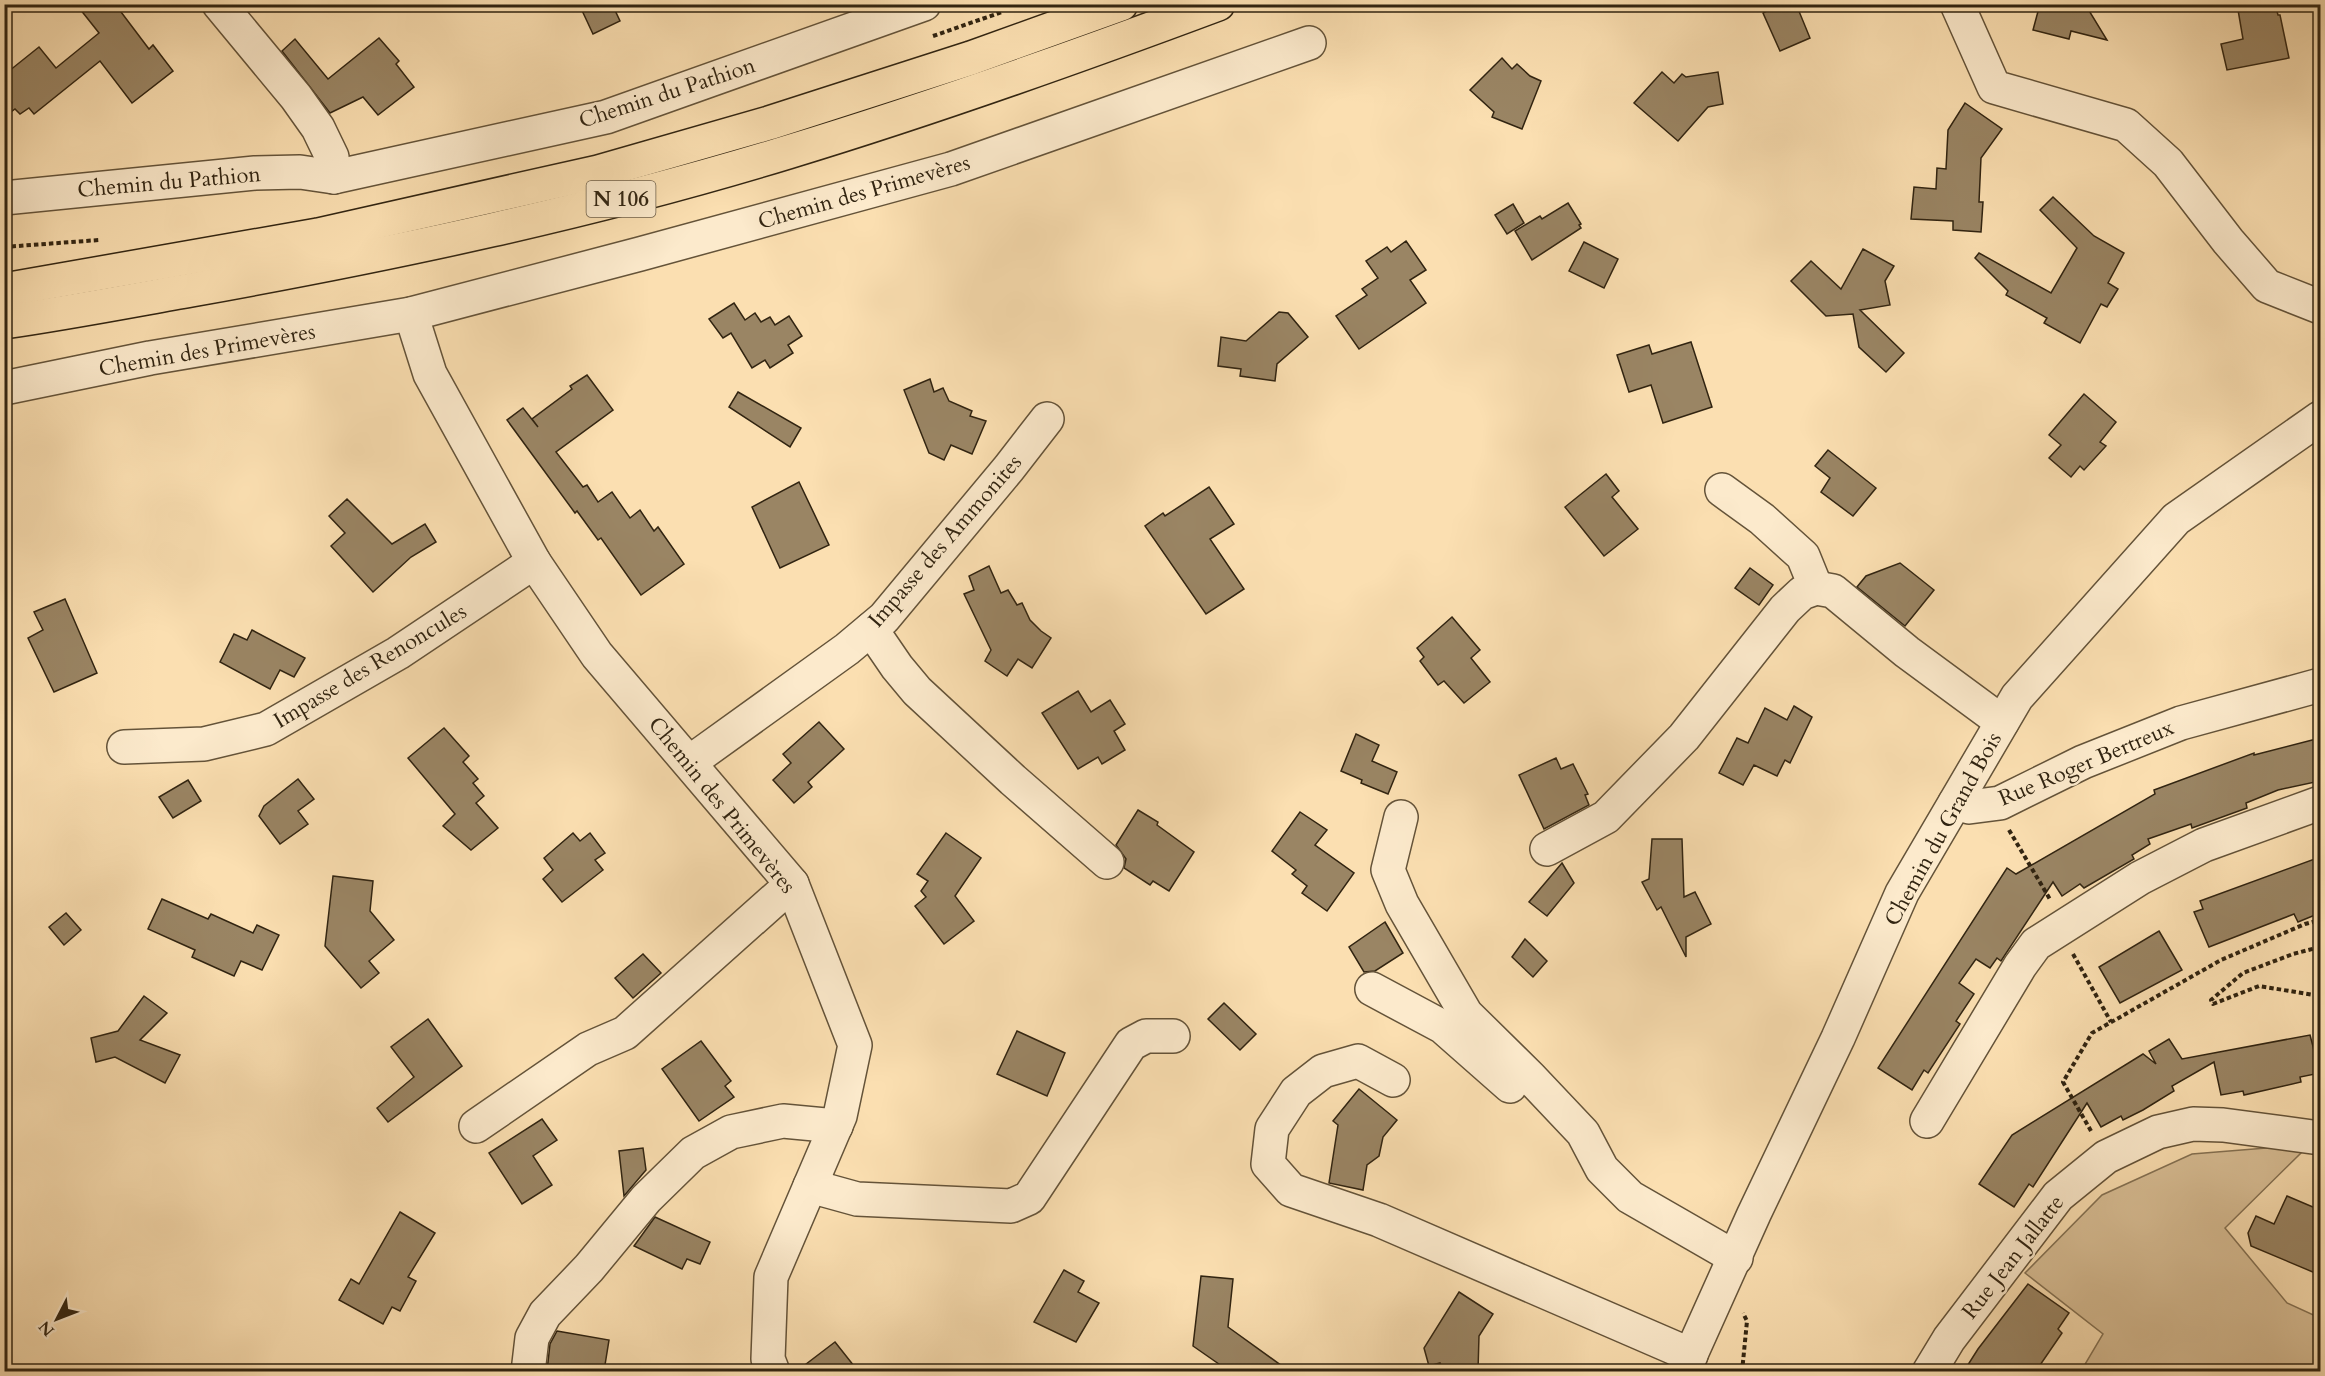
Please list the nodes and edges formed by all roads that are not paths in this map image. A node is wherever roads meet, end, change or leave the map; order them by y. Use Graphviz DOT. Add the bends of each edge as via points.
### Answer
graph roads {
  1 [pos="219,4"];
  2 [pos="924,4"];
  3 [pos="1121,4"];
  4 [pos="1218,4"];
  5 [pos="1957,4"];
  6 [pos="1309,43"];
  7 [pos="334,177"];
  8 [pos="4,198"];
  9 [pos="4,290"];
  10 [pos="2320,307"];
  11 [pos="411,314"];
  12 [pos="4,322"];
  13 [pos="4,388"];
  14 [pos="2320,418"];
  15 [pos="1047,419"];
  16 [pos="1722,490"];
  17 [pos="534,562"];
  18 [pos="1816,588"];
  19 [pos="871,628"];
  20 [pos="2320,685"];
  21 [pos="2002,722"];
  22 [pos="124,747"];
  23 [pos="690,762"];
  24 [pos="1955,803"];
  25 [pos="2320,803"];
  26 [pos="1401,817"];
  27 [pos="1547,849"];
  28 [pos="1107,862"];
  29 [pos="792,884"];
  30 [pos="1372,989"];
  31 [pos="1173,1036"];
  32 [pos="1393,1080"];
  33 [pos="1927,1121"];
  34 [pos="476,1126"];
  35 [pos="836,1126"];
  36 [pos="2320,1138"];
  37 [pos="1602,1169"];
  38 [pos="810,1186"];
  39 [pos="1731,1269"];
  40 [pos="1687,1363"];
  41 [pos="528,1371"];
  42 [pos="772,1371"];
  43 [pos="1929,1371"];
  1 -- 7 [label="street" via="318,128 332,157"];
  2 -- 7 [label="street, Chemin du Pathion" via="606,117"];
  3 -- 9 [label="main road, N 106" via="971,58 769,123 598,171 318,235"];
  4 -- 12 [label="main road, N 106" via="787,153 615,200 322,267"];
  5 -- 10 [label="street" via="1994,87 2126,125 2168,163 2267,286"];
  6 -- 11 [label="street, Chemin des Primevères" via="951,169"];
  7 -- 8 [label="street, Chemin du Pathion" via="255,172"];
  11 -- 13 [label="street, Chemin des Primevères" via="150,358"];
  11 -- 17 [label="street, Chemin des Primevères" via="430,374"];
  14 -- 21 [label="street, Chemin du Grand Bois" via="2176,519 2016,697"];
  15 -- 19 [label="street, Impasse des Ammonites" via="884,618"];
  16 -- 18 [label="street" via="1803,556"];
  17 -- 22 [label="street, Impasse des Renoncules" via="398,654 266,729 204,744"];
  17 -- 23 [label="street, Chemin des Primevères" via="597,655"];
  18 -- 21 [label="street" via="1833,591"];
  18 -- 27 [label="street" via="1785,609 1684,737 1606,817"];
  19 -- 23 [label="street, Impasse des Ammonites"];
  19 -- 28 [label="street" via="917,691"];
  20 -- 24 [label="street, Rue Roger Bertreux" via="2181,723 2084,762 2000,803 1969,807"];
  21 -- 24 [label="street, Chemin du Grand Bois"];
  23 -- 29 [label="street, Chemin des Primevères"];
  24 -- 39 [label="street, Chemin du Grand Bois" via="1902,894"];
  25 -- 33 [label="street" via="2204,845 2140,878 2036,944"];
  26 -- 37 [label="street" via="1388,870 1402,904 1466,1014 1582,1133"];
  29 -- 34 [label="street" via="625,1033 588,1049"];
  29 -- 35 [label="street, Chemin des Primevères" via="855,1045"];
  30 -- 37 [label="street" via="1443,1027 1507,1083 1568,1147"];
  31 -- 38 [label="street" via="1146,1036 1131,1044 1029,1198 1011,1206 857,1199"];
  32 -- 40 [label="street" via="1358,1060 1323,1071 1296,1092 1272,1129 1268,1164 1291,1190 1379,1220"];
  35 -- 38 [label="street, Chemin des Primevères"];
  35 -- 41 [label="street" via="783,1121 731,1132 693,1152 545,1314 532,1338"];
  36 -- 43 [label="street, Rue Jean Jallatte" via="2193,1124 2158,1132 2106,1157 2058,1196"];
  37 -- 39 [label="street" via="1630,1197"];
  38 -- 42 [label="street, Chemin des Primevères" via="771,1277 768,1359"];
  39 -- 40 [label="street, Chemin du Grand Bois"];
}
